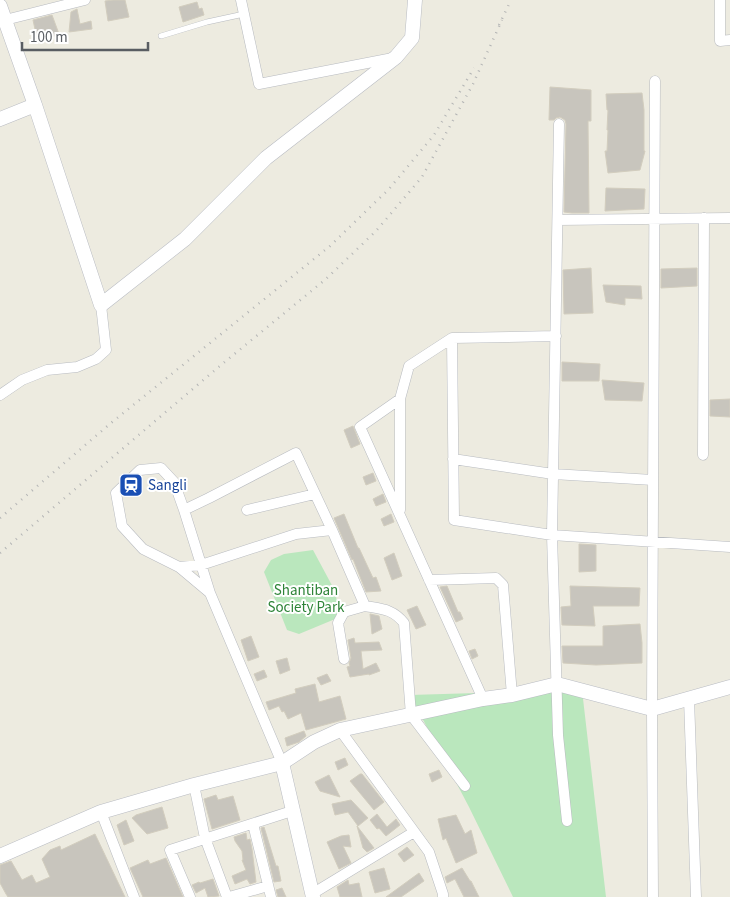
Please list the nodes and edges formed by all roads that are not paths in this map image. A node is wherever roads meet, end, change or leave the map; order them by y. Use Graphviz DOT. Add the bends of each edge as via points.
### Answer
graph roads {
  1 [pos="85,0"];
  2 [pos="241,0"];
  3 [pos="415,0"];
  4 [pos="720,0"];
  5 [pos="0,6"];
  6 [pos="244,14"];
  7 [pos="5,20"];
  8 [pos="161,36"];
  9 [pos="725,41"];
  10 [pos="396,57"];
  11 [pos="655,81"];
  12 [pos="35,105"];
  13 [pos="0,119"];
  14 [pos="559,124"];
  15 [pos="704,218"];
  16 [pos="730,218"];
  17 [pos="654,219"];
  18 [pos="558,220"];
  19 [pos="101,306"];
  20 [pos="556,336"];
  21 [pos="452,338"];
  22 [pos="0,395"];
  23 [pos="400,398"];
  24 [pos="703,455"];
  25 [pos="453,459"];
  26 [pos="553,474"];
  27 [pos="653,480"];
  28 [pos="316,494"];
  29 [pos="184,510"];
  30 [pos="247,510"];
  31 [pos="400,515"];
  32 [pos="332,530"];
  33 [pos="552,534"];
  34 [pos="652,541"];
  35 [pos="730,547"];
  36 [pos="201,564"];
  37 [pos="180,567"];
  38 [pos="429,580"];
  39 [pos="210,593"];
  40 [pos="365,606"];
  41 [pos="344,659"];
  42 [pos="557,684"];
  43 [pos="730,687"];
  44 [pos="512,695"];
  45 [pos="483,699"];
  46 [pos="689,699"];
  47 [pos="652,710"];
  48 [pos="411,714"];
  49 [pos="340,730"];
  50 [pos="282,762"];
  51 [pos="194,785"];
  52 [pos="466,786"];
  53 [pos="292,811"];
  54 [pos="101,812"];
  55 [pos="567,821"];
  56 [pos="253,824"];
  57 [pos="414,832"];
  58 [pos="205,838"];
  59 [pos="0,856"];
  60 [pos="268,886"];
  61 [pos="313,896"];
  62 [pos="134,897"];
  63 [pos="190,897"];
  64 [pos="228,897"];
  65 [pos="271,897"];
  66 [pos="443,897"];
  67 [pos="653,897"];
  68 [pos="696,897"];
  1 -- 7 [label="street"];
  2 -- 6 [label="street"];
  3 -- 10 [label="main road" via="412,38"];
  4 -- 9 [label="street"];
  5 -- 7 [label="main road"];
  6 -- 8 [label="lane"];
  6 -- 10 [label="street" via="259,84"];
  7 -- 12 [label="main road"];
  10 -- 19 [label="main road" via="266,158 186,239"];
  11 -- 17 [label="street"];
  12 -- 13 [label="main road"];
  12 -- 19 [label="main road"];
  14 -- 18 [label="street"];
  15 -- 16 [label="street"];
  15 -- 17 [label="street"];
  15 -- 24 [label="street"];
  17 -- 18 [label="street"];
  17 -- 27 [label="street"];
  18 -- 20 [label="street"];
  19 -- 22 [label="street" via="106,350 96,359 77,367 47,370 22,380"];
  20 -- 21 [label="street"];
  20 -- 26 [label="street"];
  21 -- 23 [label="street" via="409,366"];
  21 -- 25 [label="street"];
  23 -- 31 [label="street"];
  23 -- 31 [label="street" via="360,426"];
  25 -- 26 [label="street"];
  25 -- 33 [label="street" via="454,520"];
  26 -- 27 [label="street"];
  26 -- 33 [label="street"];
  27 -- 34 [label="street"];
  28 -- 29 [label="street" via="296,453"];
  28 -- 30 [label="street"];
  28 -- 32 [label="street"];
  29 -- 36 [label="street"];
  29 -- 37 [label="street" via="174,482 161,468 140,470 116,493 122,526 143,549"];
  31 -- 38 [label="street"];
  32 -- 36 [label="street" via="296,534"];
  32 -- 40 [label="street"];
  33 -- 34 [label="street"];
  33 -- 42 [label="street"];
  34 -- 35 [label="street"];
  34 -- 47 [label="street"];
  36 -- 37 [label="street"];
  36 -- 39 [label="street"];
  37 -- 39 [label="street"];
  38 -- 44 [label="street" via="496,578 503,585"];
  38 -- 45 [label="street"];
  39 -- 50 [label="street"];
  40 -- 41 [label="street" via="344,612 338,622"];
  40 -- 48 [label="street" via="397,614 404,622"];
  42 -- 44 [label="main road"];
  42 -- 47 [label="main road"];
  42 -- 55 [label="street" via="558,735"];
  43 -- 46 [label="main road"];
  44 -- 45 [label="main road"];
  45 -- 48 [label="main road"];
  46 -- 47 [label="main road"];
  46 -- 68 [label="street"];
  47 -- 67 [label="street"];
  48 -- 49 [label="main road"];
  48 -- 52 [label="street"];
  49 -- 50 [label="main road"];
  49 -- 57 [label="street"];
  50 -- 51 [label="main road"];
  50 -- 53 [label="main road"];
  51 -- 54 [label="main road"];
  51 -- 58 [label="street"];
  53 -- 56 [label="street"];
  53 -- 61 [label="main road"];
  54 -- 59 [label="main road"];
  54 -- 62 [label="street"];
  56 -- 58 [label="street"];
  56 -- 60 [label="street"];
  57 -- 61 [label="street"];
  57 -- 66 [label="street" via="429,852"];
  58 -- 63 [label="street" via="170,850"];
  58 -- 64 [label="street"];
  60 -- 64 [label="street"];
  60 -- 65 [label="street"];
}
